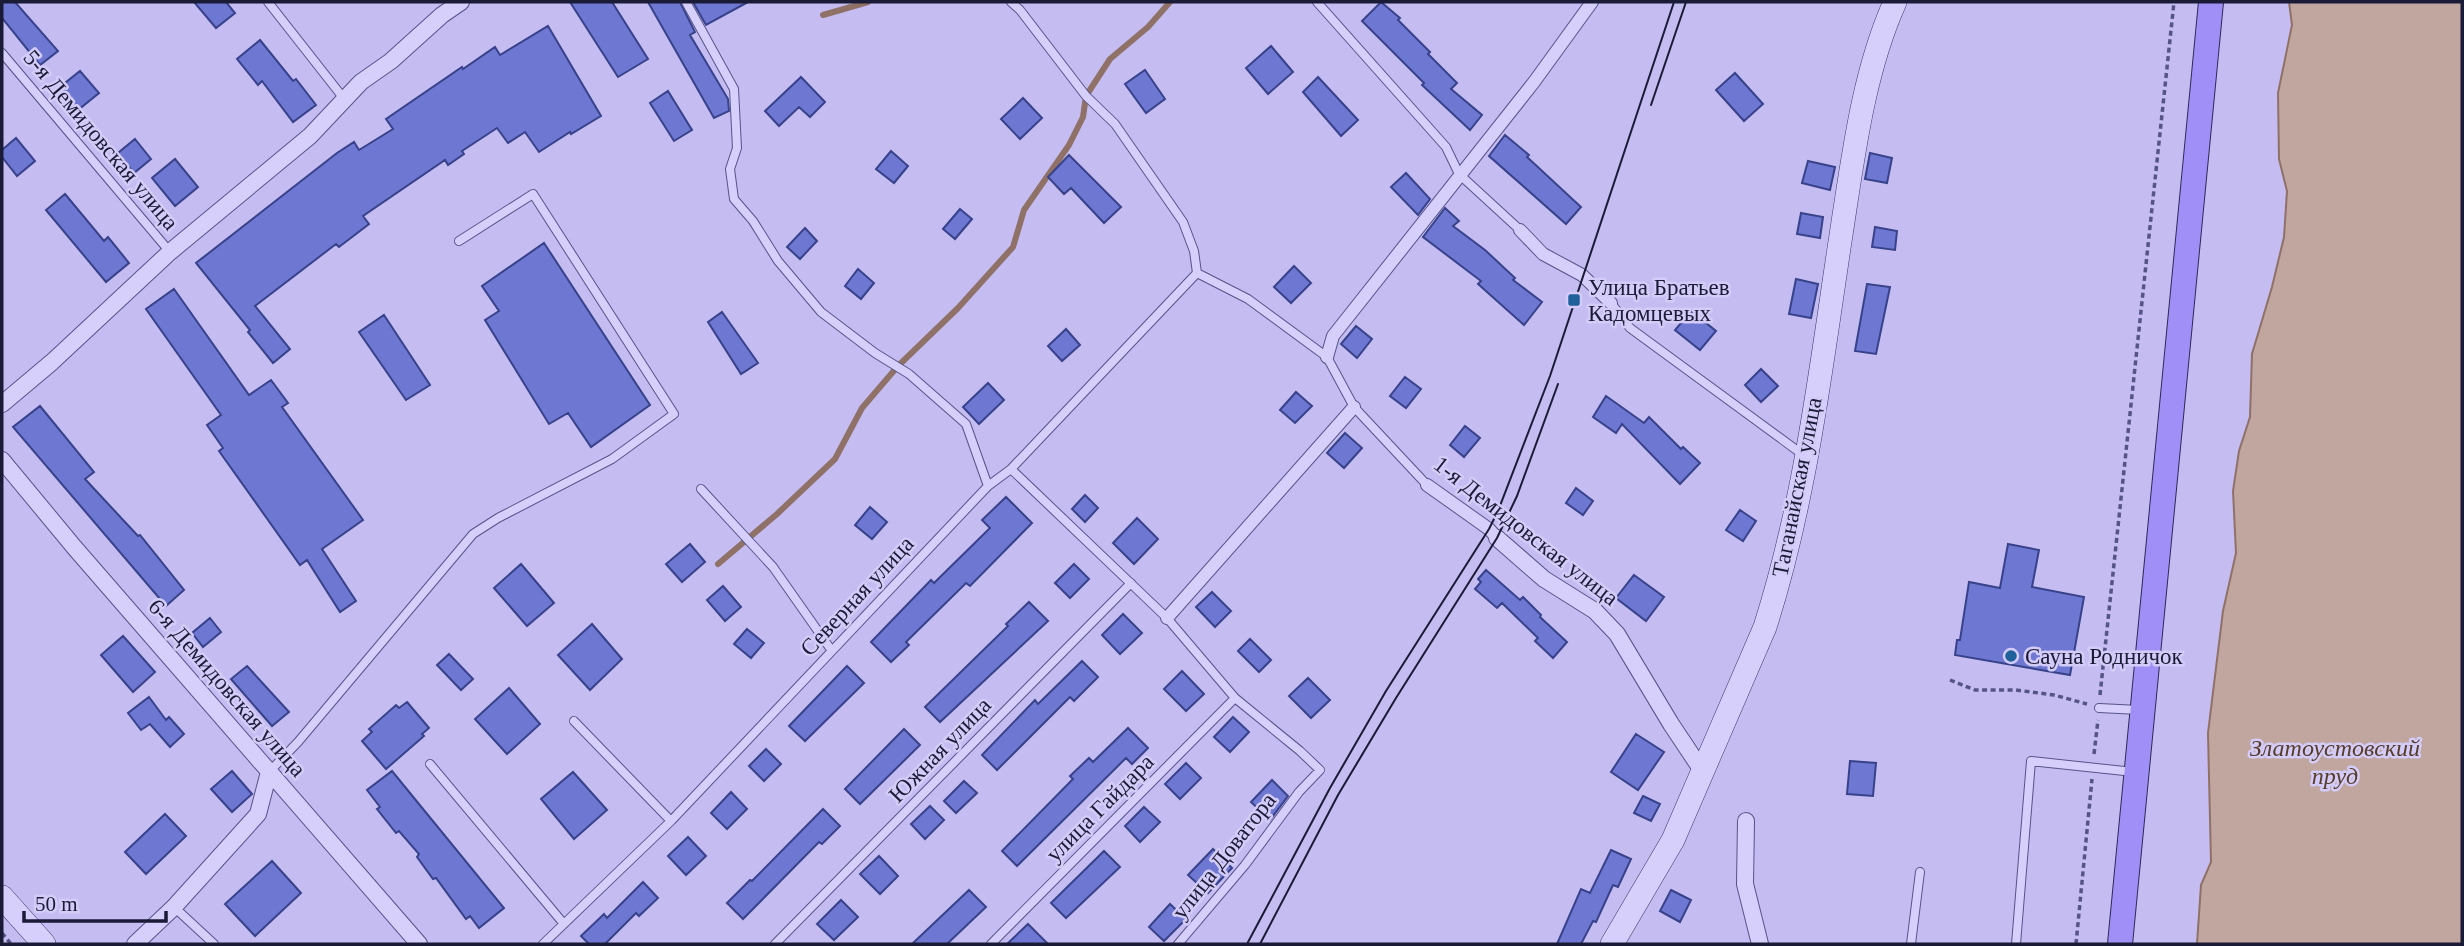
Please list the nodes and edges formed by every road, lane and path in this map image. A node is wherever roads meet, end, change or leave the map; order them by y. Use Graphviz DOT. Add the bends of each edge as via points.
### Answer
graph roads {
  1 [pos="268,2"];
  2 [pos="461,2"];
  3 [pos="685,2"];
  4 [pos="1010,2"];
  5 [pos="1317,2"];
  6 [pos="1592,2"];
  7 [pos="2174,2"];
  8 [pos="2211,2"];
  9 [pos="1890,5"];
  10 [pos="440,8"];
  11 [pos="2,52"];
  12 [pos="345,100"];
  13 [pos="1459,174"];
  14 [pos="1520,230"];
  15 [pos="459,240"];
  16 [pos="170,252"];
  17 [pos="1197,273"];
  18 [pos="1611,303"];
  19 [pos="1327,357"];
  20 [pos="2,404"];
  21 [pos="1354,407"];
  22 [pos="1807,457"];
  23 [pos="2,460"];
  24 [pos="1011,469"];
  25 [pos="1427,485"];
  26 [pos="988,486"];
  27 [pos="701,489"];
  28 [pos="1497,538"];
  29 [pos="1131,583"];
  30 [pos="1167,618"];
  31 [pos="832,651"];
  32 [pos="1950,680"];
  33 [pos="1235,698"];
  34 [pos="2099,708"];
  35 [pos="2142,711"];
  36 [pos="574,721"];
  37 [pos="430,764"];
  38 [pos="2093,769"];
  39 [pos="269,772"];
  40 [pos="1703,772"];
  41 [pos="2136,772"];
  42 [pos="671,821"];
  43 [pos="1746,821"];
  44 [pos="1920,872"];
  45 [pos="2,897"];
  46 [pos="174,906"];
  47 [pos="564,924"];
  48 [pos="2,933"];
  49 [pos="11,944"];
  50 [pos="44,944"];
  51 [pos="135,944"];
  52 [pos="214,944"];
  53 [pos="419,944"];
  54 [pos="543,944"];
  55 [pos="775,944"];
  56 [pos="991,944"];
  57 [pos="1178,944"];
  58 [pos="1612,944"];
  59 [pos="1760,944"];
  60 [pos="1911,944"];
  61 [pos="2016,944"];
  62 [pos="2076,944"];
  63 [pos="2120,944"];
  1 -- 12 [label="lane"];
  2 -- 10 [label="street"];
  3 -- 26 [label="lane" via="734,89 737,148 730,169 734,199 821,312 909,374 966,424"];
  4 -- 17 [label="lane" via="1086,96 1115,124 1183,222"];
  5 -- 13 [label="lane" via="1446,147"];
  6 -- 13 [label="street"];
  7 -- 34 [label="path"];
  8 -- 35 [label="main road"];
  9 -- 22 [label="main road, Таганайская улица" via="1857,129"];
  10 -- 12 [label="street" via="391,61"];
  11 -- 16 [label="lane, 5-я Демидовская улица"];
  12 -- 16 [label="street" via="310,136"];
  13 -- 14 [label="lane"];
  13 -- 19 [label="street" via="1333,336"];
  14 -- 18 [label="street" via="1543,254 1582,275"];
  15 -- 39 [label="lane" via="533,194 674,414 612,459 473,534"];
  16 -- 20 [label="street"];
  17 -- 19 [label="lane, 1-я Демидовская улица" via="1248,299"];
  17 -- 24 [label="lane, Северная улица"];
  18 -- 22 [label="lane" via="1630,328"];
  19 -- 21 [label="lane, 1-я Демидовская улица"];
  21 -- 25 [label="lane, 1-я Демидовская улица"];
  21 -- 30 [label="street"];
  22 -- 40 [label="main road, Таганайская улица" via="1793,528 1765,626"];
  23 -- 39 [label="street, 6-я Демидовская улица"];
  24 -- 26 [label="lane, Северная улица"];
  24 -- 29 [label="lane"];
  25 -- 28 [label="street, 1-я Демидовская улица"];
  26 -- 31 [label="lane, Северная улица"];
  27 -- 31 [label="lane" via="773,567"];
  28 -- 40 [label="street, 1-я Демидовская улица" via="1544,579 1595,611 1617,634"];
  29 -- 30 [label="lane"];
  29 -- 55 [label="lane, Южная улица"];
  30 -- 33 [label="lane"];
  31 -- 42 [label="lane, Северная улица"];
  32 -- 34 [label="path" via="1975,690 2054,695"];
  33 -- 56 [label="lane, улица Гайдара"];
  33 -- 57 [label="lane, улица Доватора" via="1320,770"];
  34 -- 35 [label="lane"];
  34 -- 38 [label="path"];
  35 -- 41 [label="main road"];
  36 -- 42 [label="lane"];
  37 -- 47 [label="lane"];
  38 -- 41 [label="lane"];
  38 -- 61 [label="lane" via="2031,761"];
  38 -- 62 [label="path"];
  39 -- 46 [label="street" via="258,814"];
  39 -- 53 [label="street, 6-я Демидовская улица"];
  40 -- 58 [label="main road, Таганайская улица" via="1673,840"];
  41 -- 63 [label="main road"];
  42 -- 47 [label="lane, Северная улица"];
  43 -- 59 [label="street" via="1745,884"];
  44 -- 60 [label="lane"];
  45 -- 50 [label="main road"];
  46 -- 51 [label="street"];
  46 -- 52 [label="lane"];
  47 -- 54 [label="lane, Северная улица"];
  48 -- 49 [label="path"];
}
